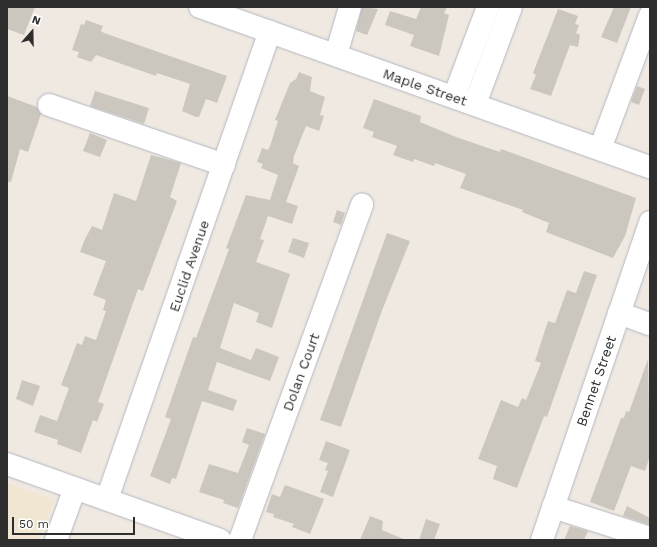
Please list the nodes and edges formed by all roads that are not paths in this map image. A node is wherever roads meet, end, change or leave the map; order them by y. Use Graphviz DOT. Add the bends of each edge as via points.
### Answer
graph roads {
  1 [pos="200,7"];
  2 [pos="350,7"];
  3 [pos="488,7"];
  4 [pos="511,7"];
  5 [pos="650,15"];
  6 [pos="270,32"];
  7 [pos="336,55"];
  8 [pos="454,97"];
  9 [pos="475,104"];
  10 [pos="49,105"];
  11 [pos="600,149"];
  12 [pos="224,165"];
  13 [pos="650,167"];
  14 [pos="362,204"];
  15 [pos="650,222"];
  16 [pos="619,313"];
  17 [pos="650,324"];
  18 [pos="7,464"];
  19 [pos="75,488"];
  20 [pos="107,499"];
  21 [pos="553,507"];
  22 [pos="650,538"];
  23 [pos="56,540"];
  24 [pos="220,540"];
  25 [pos="240,540"];
  26 [pos="542,540"];
  1 -- 6 [label="street, Maple Street"];
  2 -- 7 [label="street"];
  3 -- 8 [label="street"];
  4 -- 9 [label="street"];
  5 -- 11 [label="street"];
  6 -- 7 [label="street, Maple Street"];
  6 -- 12 [label="street, Euclid Avenue"];
  7 -- 8 [label="street, Maple Street"];
  8 -- 9 [label="street, Maple Street"];
  9 -- 11 [label="street, Maple Street"];
  10 -- 12 [label="street"];
  11 -- 13 [label="street, Maple Street"];
  12 -- 20 [label="street, Euclid Avenue"];
  14 -- 25 [label="street, Dolan Court"];
  15 -- 16 [label="street, Bennet Street"];
  16 -- 17 [label="street"];
  16 -- 21 [label="street, Bennet Street"];
  18 -- 19 [label="street"];
  19 -- 20 [label="street"];
  19 -- 23 [label="street"];
  20 -- 24 [label="street"];
  21 -- 22 [label="street"];
  21 -- 26 [label="street, Bennet Street"];
}
